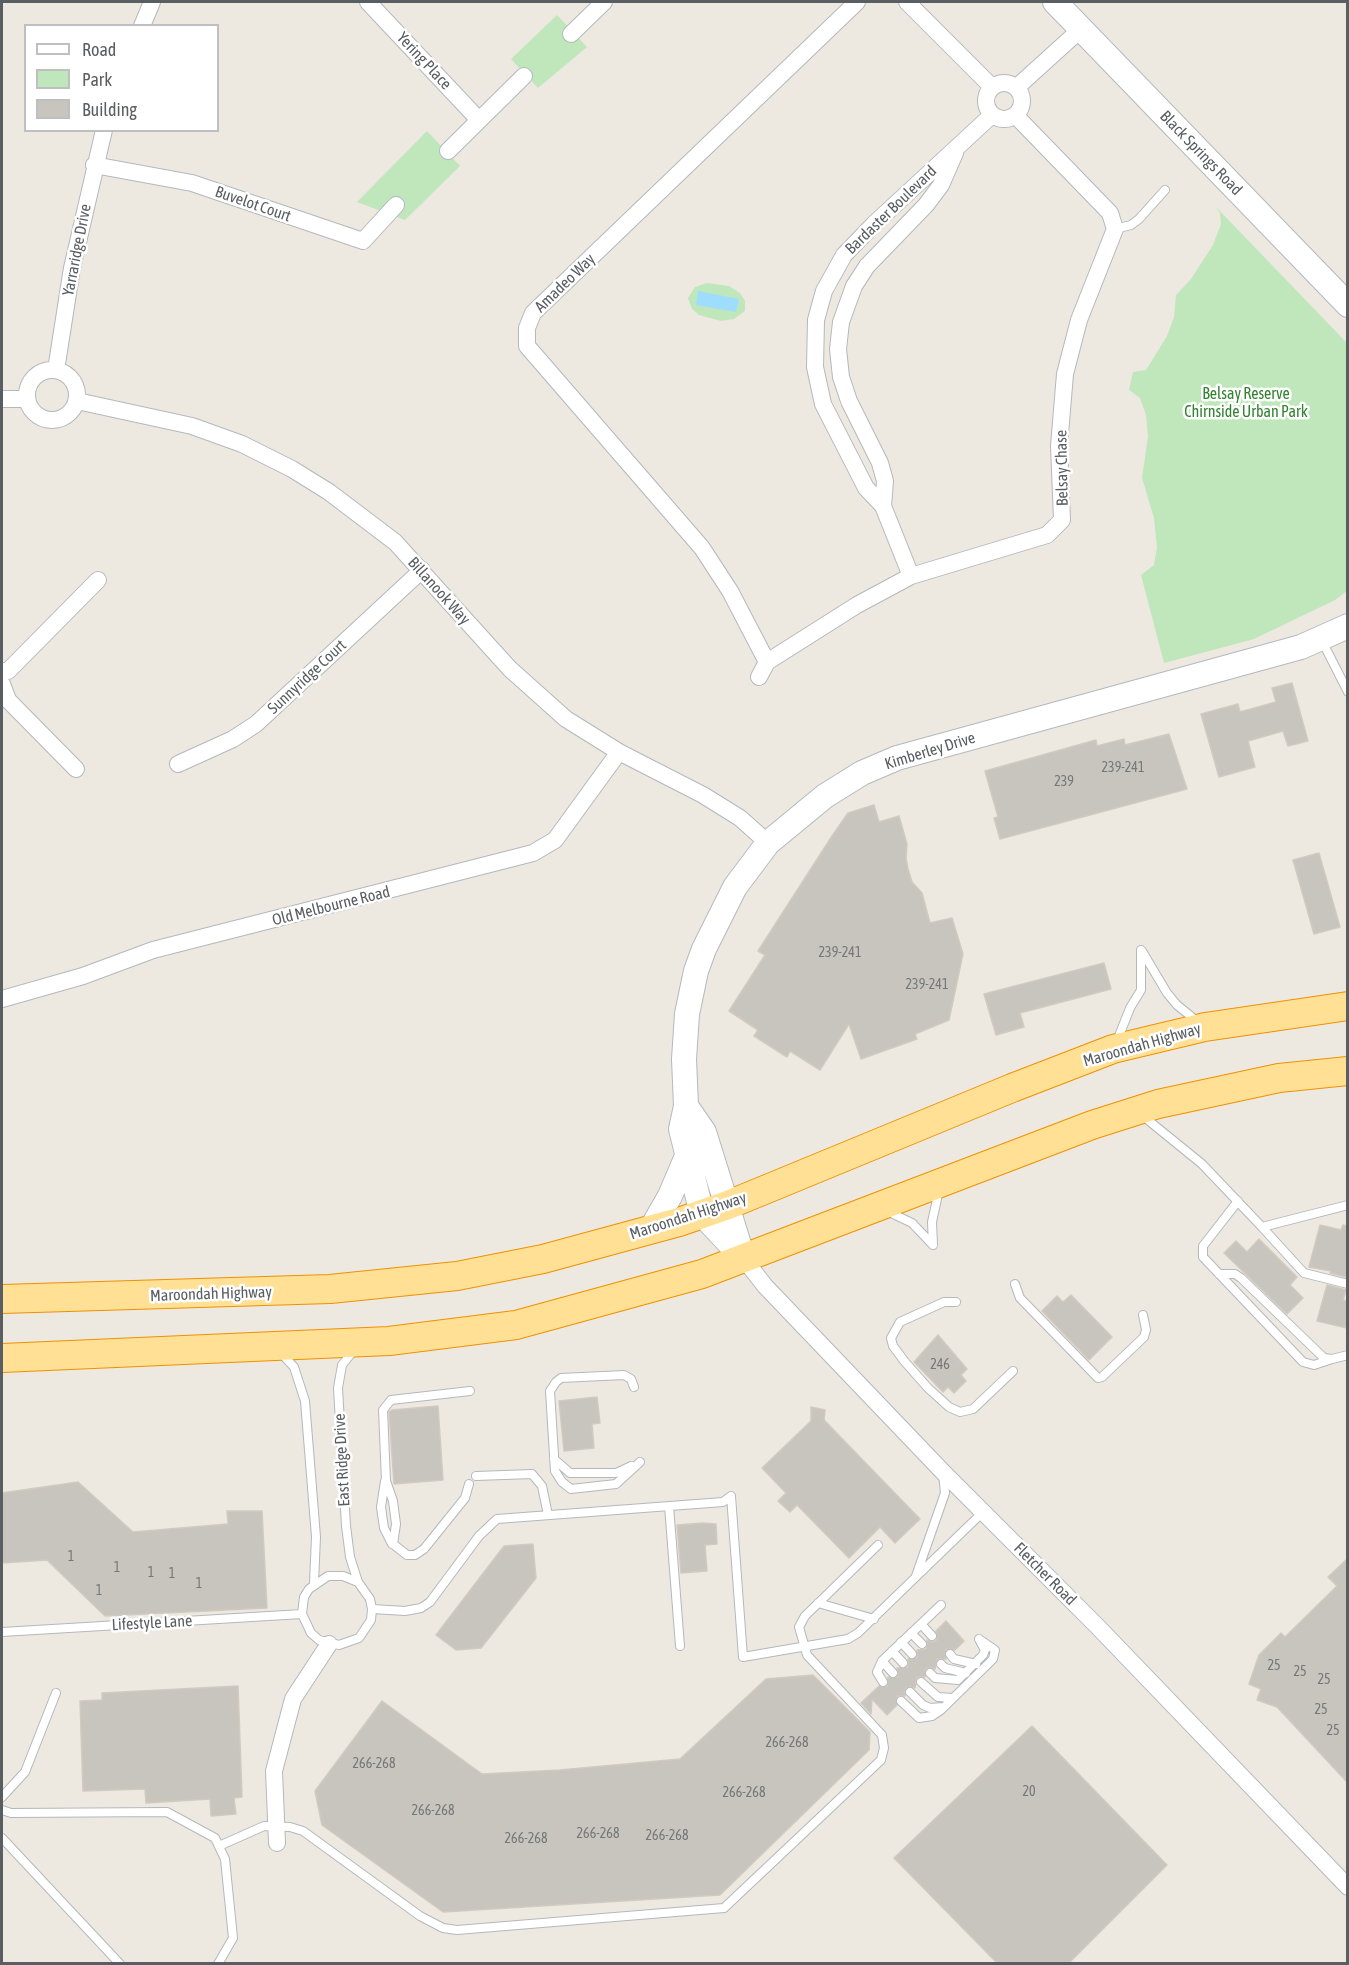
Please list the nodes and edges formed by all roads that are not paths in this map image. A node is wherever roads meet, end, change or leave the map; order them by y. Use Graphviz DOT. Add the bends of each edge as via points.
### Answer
graph roads {
  1 [pos="152,2"];
  2 [pos="368,2"];
  3 [pos="604,2"];
  4 [pos="857,2"];
  5 [pos="907,2"];
  6 [pos="1055,2"];
  7 [pos="143,24"];
  8 [pos="1081,29"];
  9 [pos="571,34"];
  10 [pos="524,76"];
  11 [pos="992,87"];
  12 [pos="1017,87"];
  13 [pos="992,115"];
  14 [pos="1016,115"];
  15 [pos="479,120"];
  16 [pos="103,132"];
  17 [pos="957,150"];
  18 [pos="448,151"];
  19 [pos="94,165"];
  20 [pos="1165,190"];
  21 [pos="396,205"];
  22 [pos="1115,229"];
  23 [pos="1347,305"];
  24 [pos="56,370"];
  25 [pos="2,399"];
  26 [pos="27,399"];
  27 [pos="77,401"];
  28 [pos="883,506"];
  29 [pos="422,570"];
  30 [pos="911,576"];
  31 [pos="98,580"];
  32 [pos="1346,630"];
  33 [pos="1321,638"];
  34 [pos="767,662"];
  35 [pos="2,671"];
  36 [pos="759,677"];
  37 [pos="2,684"];
  38 [pos="1347,692"];
  39 [pos="619,752"];
  40 [pos="178,764"];
  41 [pos="76,769"];
  42 [pos="768,843"];
  43 [pos="2,999"];
  44 [pos="1347,1006"];
  45 [pos="1205,1027"];
  46 [pos="1113,1049"];
  47 [pos="1347,1071"];
  48 [pos="686,1106"];
  49 [pos="1138,1112"];
  50 [pos="687,1156"];
  51 [pos="940,1184"];
  52 [pos="1238,1201"];
  53 [pos="728,1205"];
  54 [pos="1347,1205"];
  55 [pos="861,1212"];
  56 [pos="702,1214"];
  57 [pos="1262,1227"];
  58 [pos="651,1229"];
  59 [pos="744,1259"];
  60 [pos="1219,1274"];
  61 [pos="1014,1284"];
  62 [pos="1347,1284"];
  63 [pos="2,1299"];
  64 [pos="956,1302"];
  65 [pos="1143,1315"];
  66 [pos="360,1343"];
  67 [pos="275,1348"];
  68 [pos="1347,1355"];
  69 [pos="2,1358"];
  70 [pos="1332,1359"];
  71 [pos="1013,1371"];
  72 [pos="634,1387"];
  73 [pos="470,1391"];
  74 [pos="554,1459"];
  75 [pos="943,1472"];
  76 [pos="476,1476"];
  77 [pos="386,1480"];
  78 [pos="469,1484"];
  79 [pos="669,1506"];
  80 [pos="983,1512"];
  81 [pos="548,1515"];
  82 [pos="393,1544"];
  83 [pos="878,1545"];
  84 [pos="915,1579"];
  85 [pos="358,1582"];
  86 [pos="314,1583"];
  87 [pos="818,1603"];
  88 [pos="941,1605"];
  89 [pos="372,1609"];
  90 [pos="302,1614"];
  91 [pos="874,1619"];
  92 [pos="921,1624"];
  93 [pos="2,1632"];
  94 [pos="911,1633"];
  95 [pos="932,1636"];
  96 [pos="901,1642"];
  97 [pos="328,1644"];
  98 [pos="922,1644"];
  99 [pos="802,1645"];
  100 [pos="680,1646"];
  101 [pos="892,1651"];
  102 [pos="912,1654"];
  103 [pos="950,1654"];
  104 [pos="882,1661"];
  105 [pos="903,1663"];
  106 [pos="941,1664"];
  107 [pos="976,1664"];
  108 [pos="893,1673"];
  109 [pos="930,1673"];
  110 [pos="966,1673"];
  111 [pos="883,1682"];
  112 [pos="921,1682"];
  113 [pos="910,1692"];
  114 [pos="56,1693"];
  115 [pos="953,1698"];
  116 [pos="901,1701"];
  117 [pos="944,1707"];
  118 [pos="2,1797"];
  119 [pos="2,1810"];
  120 [pos="276,1835"];
  121 [pos="2,1838"];
  122 [pos="219,1846"];
  123 [pos="1347,1887"];
  124 [pos="120,1964"];
  125 [pos="218,1964"];
  1 -- 7 [label="street"];
  2 -- 15 [label="street, Yering Place"];
  3 -- 9 [label="street"];
  4 -- 34 [label="street, Amadeo Way" via="533,313 526,328 527,346 702,548 730,591"];
  5 -- 11 [label="street"];
  6 -- 8 [label="main road, Black Springs Road"];
  8 -- 12 [label="street"];
  8 -- 23 [label="main road, Black Springs Road"];
  10 -- 15 [label="street"];
  11 -- 12 [label="street" via="1007,83"];
  11 -- 13 [label="street" via="985,101"];
  12 -- 14 [label="street" via="1022,102"];
  13 -- 14 [label="street" via="1001,119"];
  13 -- 17 [label="street, Bardaster Boulevard"];
  14 -- 22 [label="street" via="1110,213"];
  15 -- 18 [label="street"];
  16 -- 19 [label="street, Yarraridge Drive"];
  17 -- 28 [label="street, Bardaster Boulevard" via="941,185 926,205 867,266 854,286 841,322 841,377 880,463 885,481"];
  17 -- 28 [label="street, Bardaster Boulevard" via="844,255 824,291 816,320 815,367 823,404 866,488"];
  19 -- 21 [label="street, Buvelot Court" via="192,183 363,241"];
  19 -- 24 [label="street, Yarraridge Drive"];
  20 -- 22 [label="lane" via="1139,219"];
  22 -- 30 [label="street, Belsay Chase" via="1079,320 1065,374 1059,446 1062,520 1047,535"];
  24 -- 26 [label="street" via="34,378"];
  24 -- 27 [label="street" via="75,385"];
  25 -- 26 [label="street"];
  26 -- 27 [label="street" via="35,414 51,421 68,416"];
  27 -- 29 [label="street, Billanook Way" via="192,426 242,444 329,492 395,542"];
  28 -- 30 [label="street, Bardaster Boulevard"];
  29 -- 39 [label="street, Billanook Way" via="537,695 566,719"];
  29 -- 40 [label="street, Sunnyridge Court" via="256,724"];
  30 -- 34 [label="street, Belsay Chase"];
  31 -- 35 [label="street" via="8,671"];
  32 -- 33 [label="main road, Kimberley Drive"];
  33 -- 38 [label="lane"];
  33 -- 42 [label="main road, Kimberley Drive" via="1301,647 897,758 862,773 825,796"];
  34 -- 36 [label="street, Belsay Chase"];
  37 -- 41 [label="street" via="8,700"];
  39 -- 42 [label="street, Billanook Way" via="703,795 740,818"];
  39 -- 43 [label="street, Old Melbourne Road" via="555,840 533,853 161,948"];
  42 -- 48 [label="main road, Kimberley Drive" via="735,887 696,970 687,1014"];
  44 -- 45 [label="highway, Maroondah Highway"];
  45 -- 46 [label="highway, Maroondah Highway"];
  45 -- 46 [label="lane" via="1177,1005 1142,950 1141,990"];
  46 -- 53 [label="highway, Maroondah Highway"];
  47 -- 49 [label="highway" via="1279,1078"];
  48 -- 50 [label="main road, Kimberley Drive" via="681,1129"];
  48 -- 53 [label="main road" via="705,1132"];
  49 -- 51 [label="highway" via="1092,1125"];
  49 -- 52 [label="lane" via="1202,1164"];
  50 -- 56 [label="main road, Kimberley Drive"];
  50 -- 58 [label="main road"];
  51 -- 55 [label="highway"];
  51 -- 55 [label="lane" via="932,1222 933,1245 912,1223 894,1212"];
  52 -- 57 [label="lane"];
  52 -- 60 [label="lane" via="1201,1252"];
  53 -- 56 [label="highway, Maroondah Highway"];
  53 -- 59 [label="main road"];
  54 -- 57 [label="lane"];
  55 -- 59 [label="highway"];
  56 -- 58 [label="highway, Maroondah Highway"];
  56 -- 59 [label="main road, Kimberley Drive"];
  57 -- 62 [label="lane" via="1304,1273"];
  58 -- 63 [label="highway, Maroondah Highway" via="543,1259 457,1276 330,1289"];
  59 -- 66 [label="highway" via="516,1324"];
  59 -- 75 [label="street, Fletcher Road" via="765,1286"];
  60 -- 70 [label="lane" via="1241,1278 1308,1346"];
  60 -- 70 [label="lane" via="1303,1362 1314,1365"];
  61 -- 65 [label="lane" via="1020,1298 1098,1378 1144,1337"];
  64 -- 71 [label="lane" via="944,1302 900,1322 891,1338 905,1362 949,1407 960,1412 973,1409"];
  66 -- 67 [label="highway"];
  66 -- 85 [label="lane, East Ridge Drive" via="342,1365 338,1388 345,1526"];
  67 -- 69 [label="highway"];
  67 -- 86 [label="lane, East Ridge Drive" via="294,1367 305,1401 316,1545"];
  68 -- 70 [label="lane"];
  72 -- 74 [label="lane" via="624,1375 561,1378 556,1382 550,1391"];
  73 -- 77 [label="lane" via="386,1403 382,1410"];
  74 -- 74 [label="lane" via="570,1473 616,1473 640,1462 616,1484 571,1489 555,1471"];
  75 -- 80 [label="street, Fletcher Road"];
  75 -- 84 [label="lane" via="945,1493"];
  76 -- 81 [label="lane" via="532,1474 542,1486"];
  77 -- 82 [label="lane" via="396,1524"];
  77 -- 82 [label="lane" via="381,1506 384,1528"];
  78 -- 82 [label="lane" via="465,1498 424,1549 407,1555"];
  79 -- 81 [label="lane"];
  79 -- 99 [label="lane" via="723,1502 731,1496 743,1657"];
  79 -- 100 [label="lane"];
  80 -- 84 [label="lane"];
  80 -- 123 [label="street, Fletcher Road"];
  81 -- 89 [label="lane" via="497,1519 421,1608"];
  83 -- 87 [label="lane"];
  84 -- 91 [label="lane"];
  85 -- 86 [label="lane" via="344,1576 328,1576"];
  85 -- 89 [label="lane"];
  86 -- 90 [label="lane" via="304,1597"];
  87 -- 91 [label="lane"];
  87 -- 99 [label="lane" via="801,1619"];
  88 -- 92 [label="lane"];
  89 -- 97 [label="lane" via="366,1630 359,1638 350,1643"];
  90 -- 93 [label="lane, Lifestyle Lane"];
  90 -- 97 [label="lane" via="310,1633"];
  91 -- 99 [label="lane" via="848,1639"];
  92 -- 94 [label="lane"];
  92 -- 95 [label="lane"];
  94 -- 96 [label="lane"];
  94 -- 98 [label="lane"];
  96 -- 101 [label="lane"];
  96 -- 102 [label="lane"];
  97 -- 120 [label="street" via="292,1699 274,1771"];
  99 -- 120 [label="lane" via="819,1670 882,1735 881,1760 724,1908 458,1930 442,1928 303,1831"];
  101 -- 104 [label="lane"];
  101 -- 105 [label="lane"];
  103 -- 107 [label="lane" via="954,1659"];
  104 -- 108 [label="lane"];
  104 -- 111 [label="lane" via="877,1672"];
  106 -- 110 [label="lane"];
  107 -- 110 [label="lane"];
  107 -- 115 [label="lane" via="985,1650 979,1639 992,1647 995,1655"];
  109 -- 110 [label="lane" via="952,1681"];
  112 -- 115 [label="lane" via="938,1697"];
  113 -- 117 [label="lane" via="930,1708"];
  114 -- 118 [label="lane" via="25,1772"];
  115 -- 117 [label="lane"];
  116 -- 117 [label="lane" via="919,1718 932,1716"];
  119 -- 122 [label="lane" via="167,1812 215,1838"];
  120 -- 122 [label="lane" via="264,1826"];
  121 -- 124 [label="lane"];
  122 -- 125 [label="lane" via="225,1859 233,1938"];
}
